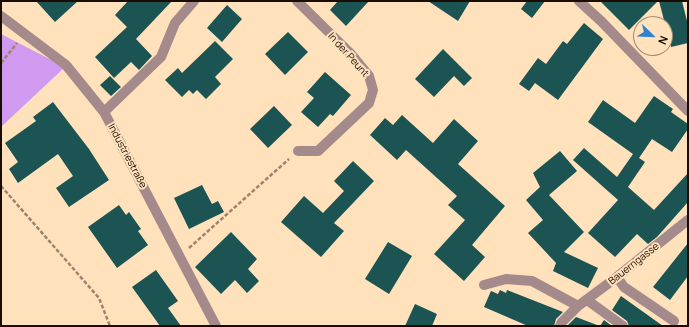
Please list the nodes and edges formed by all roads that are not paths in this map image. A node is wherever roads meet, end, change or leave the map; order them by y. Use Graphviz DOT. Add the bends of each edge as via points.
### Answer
graph roads {
  1 [pos="194,1"];
  2 [pos="297,1"];
  3 [pos="579,1"];
  4 [pos="1,16"];
  5 [pos="688,111"];
  6 [pos="104,112"];
  7 [pos="298,151"];
  8 [pos="688,220"];
  9 [pos="617,277"];
  10 [pos="484,285"];
  11 [pos="583,303"];
  12 [pos="674,321"];
  13 [pos="216,326"];
  14 [pos="560,326"];
  15 [pos="623,326"];
  1 -- 6 [label="street" via="175,23 161,57"];
  2 -- 7 [label="street, In der Peunt" via="350,53 369,76 373,90 369,103 318,151"];
  3 -- 5 [label="street"];
  4 -- 6 [label="street, Industriestraße" via="66,65"];
  6 -- 13 [label="street, Industriestraße"];
  8 -- 9 [label="street, Bauerngasse"];
  9 -- 11 [label="street, Bauerngasse"];
  9 -- 12 [label="street" via="624,287"];
  10 -- 11 [label="street" via="506,279 532,281"];
  11 -- 14 [label="street, Bauerngasse"];
  11 -- 15 [label="street"];
}
